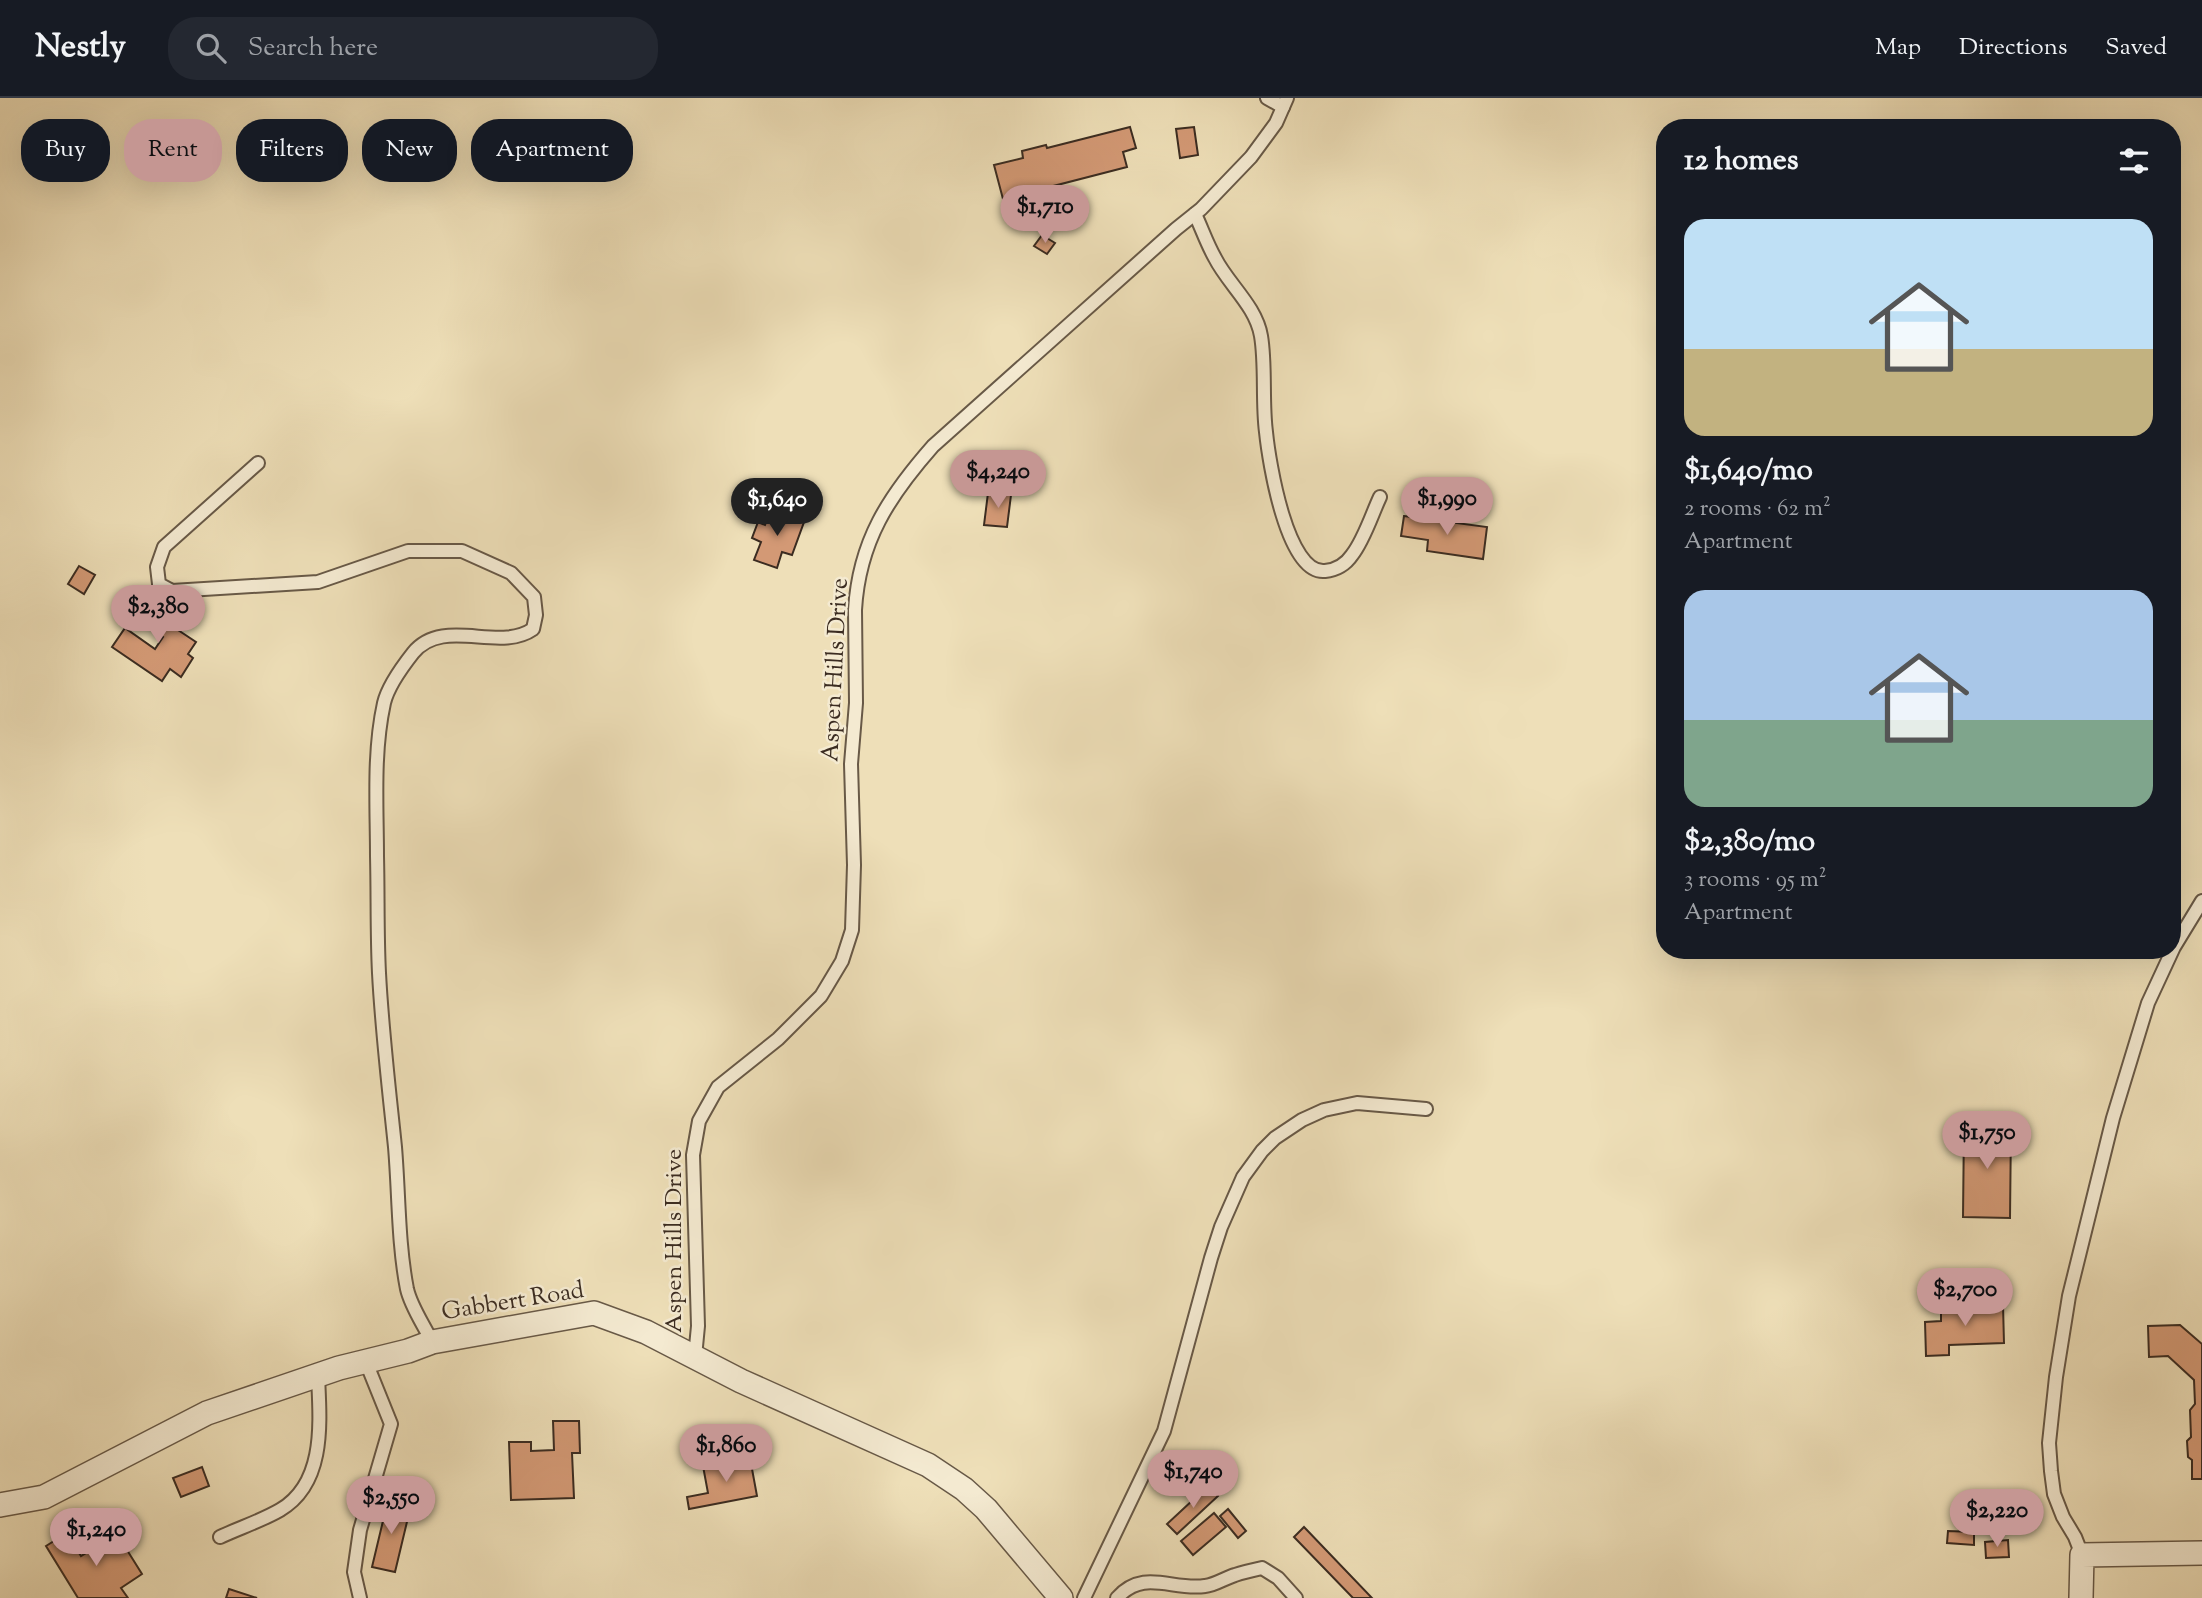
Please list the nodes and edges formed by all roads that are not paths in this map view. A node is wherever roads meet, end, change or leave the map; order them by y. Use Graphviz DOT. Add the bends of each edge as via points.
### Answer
graph roads {
  1 [pos="1268,98"];
  2 [pos="1285,102"];
  3 [pos="1195,214"];
  4 [pos="258,463"];
  5 [pos="1380,497"];
  6 [pos="2202,901"];
  7 [pos="2181,936"];
  8 [pos="2168,959"];
  9 [pos="1426,1109"];
  10 [pos="432,1342"];
  11 [pos="695,1357"];
  12 [pos="366,1362"];
  13 [pos="318,1376"];
  14 [pos="0,1506"];
  15 [pos="220,1537"];
  16 [pos="2202,1553"];
  17 [pos="2082,1555"];
  18 [pos="360,1598"];
  19 [pos="1061,1598"];
  20 [pos="1084,1598"];
  21 [pos="1117,1598"];
  22 [pos="1296,1598"];
  23 [pos="2081,1598"];
  1 -- 2 [label="lane"];
  2 -- 3 [label="lane, Aspen Hills Drive" via="1251,157"];
  3 -- 5 [label="lane" via="1215,260 1261,335 1266,435 1277,491 1298,554 1314,570 1335,569 1352,555"];
  3 -- 11 [label="lane, Aspen Hills Drive" via="933,446 888,502 874,529 856,603 852,930 842,961 821,996 719,1087 699,1121 693,1155"];
  4 -- 10 [label="lane" via="164,547 157,568 159,584 172,591 318,582 408,551 462,551 511,573 534,597 533,629 523,636 459,634 431,640 415,650 385,700 379,737 379,972 401,1253 408,1293"];
  6 -- 7 [label="lane"];
  8 -- 17 [label="lane" via="2148,1003 2113,1118 2069,1296 2056,1377 2049,1443 2054,1494"];
  9 -- 20 [label="lane" via="1357,1104 1324,1110 1275,1138 1243,1177 1211,1258 1164,1431"];
  10 -- 11 [label="street, Gabbert Road" via="594,1312"];
  10 -- 12 [label="street, Gabbert Road"];
  11 -- 19 [label="street, Gabbert Road" via="928,1465 986,1510"];
  12 -- 13 [label="street, Gabbert Road"];
  12 -- 18 [label="lane" via="391,1424 360,1530 354,1572"];
  13 -- 14 [label="street, Gabbert Road" via="207,1413 44,1497"];
  13 -- 15 [label="lane" via="318,1448 305,1486 281,1510"];
  16 -- 17 [label="street"];
  17 -- 23 [label="street"];
  21 -- 22 [label="lane" via="1138,1583 1206,1586 1262,1568"];
}
